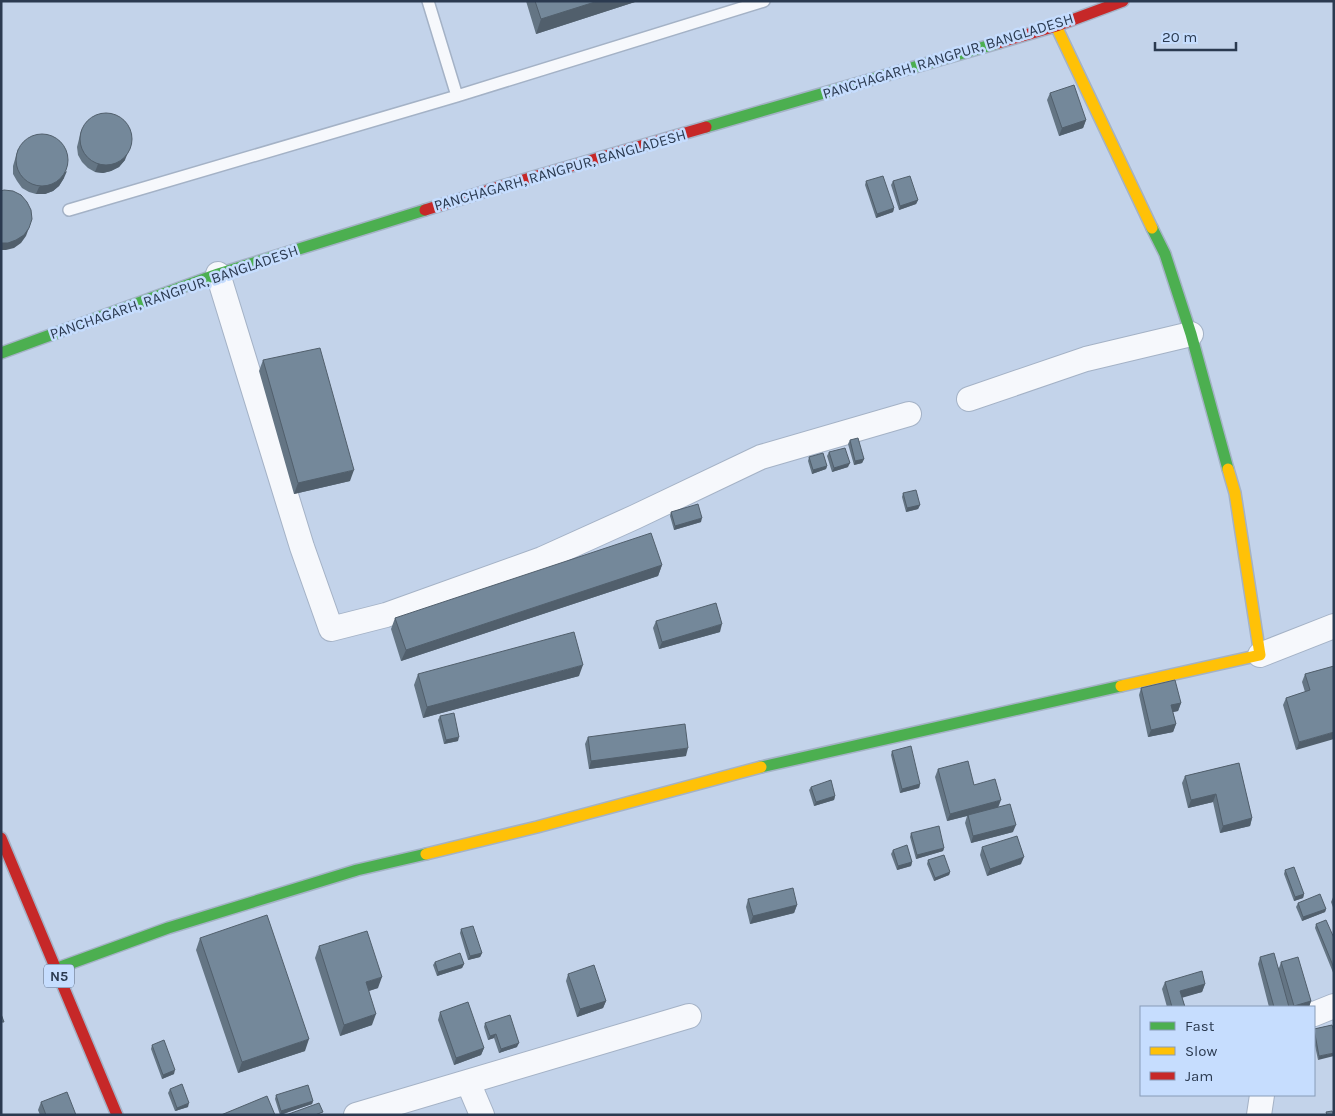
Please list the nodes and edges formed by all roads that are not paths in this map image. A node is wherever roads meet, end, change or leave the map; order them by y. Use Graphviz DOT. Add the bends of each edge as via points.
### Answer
graph roads {
  1 [pos="428,1"];
  2 [pos="764,1"];
  3 [pos="1123,1"];
  4 [pos="1056,26"];
  5 [pos="457,96"];
  6 [pos="69,210"];
  7 [pos="218,274"];
  8 [pos="1191,334"];
  9 [pos="1,353"];
  10 [pos="969,398"];
  11 [pos="909,414"];
  12 [pos="1334,626"];
  13 [pos="1260,654"];
  14 [pos="1,838"];
  15 [pos="55,968"];
  16 [pos="1334,1006"];
  17 [pos="1315,1014"];
  18 [pos="689,1016"];
  19 [pos="468,1082"];
  20 [pos="1262,1096"];
  21 [pos="117,1115"];
  22 [pos="356,1115"];
  23 [pos="482,1115"];
  24 [pos="1259,1115"];
  1 -- 5 [label="lane"];
  2 -- 5 [label="lane"];
  3 -- 4 [label="main road, PANCHAGARH, RANGPUR, BANGLADESH"];
  4 -- 7 [label="main road, PANCHAGARH, RANGPUR, BANGLADESH" via="499,187"];
  4 -- 8 [label="main road" via="1165,254"];
  5 -- 6 [label="lane"];
  7 -- 9 [label="main road, PANCHAGARH, RANGPUR, BANGLADESH"];
  7 -- 11 [label="street" via="302,547 331,629 386,615 542,559 761,457"];
  8 -- 10 [label="street" via="1086,359"];
  8 -- 13 [label="main road" via="1235,493"];
  12 -- 13 [label="street"];
  13 -- 15 [label="main road" via="764,766 537,827 357,870 168,928"];
  14 -- 15 [label="main road, N5"];
  15 -- 21 [label="main road, N5"];
  16 -- 17 [label="street"];
  18 -- 19 [label="street"];
  19 -- 22 [label="street"];
  19 -- 23 [label="street"];
  20 -- 24 [label="street"];
}
